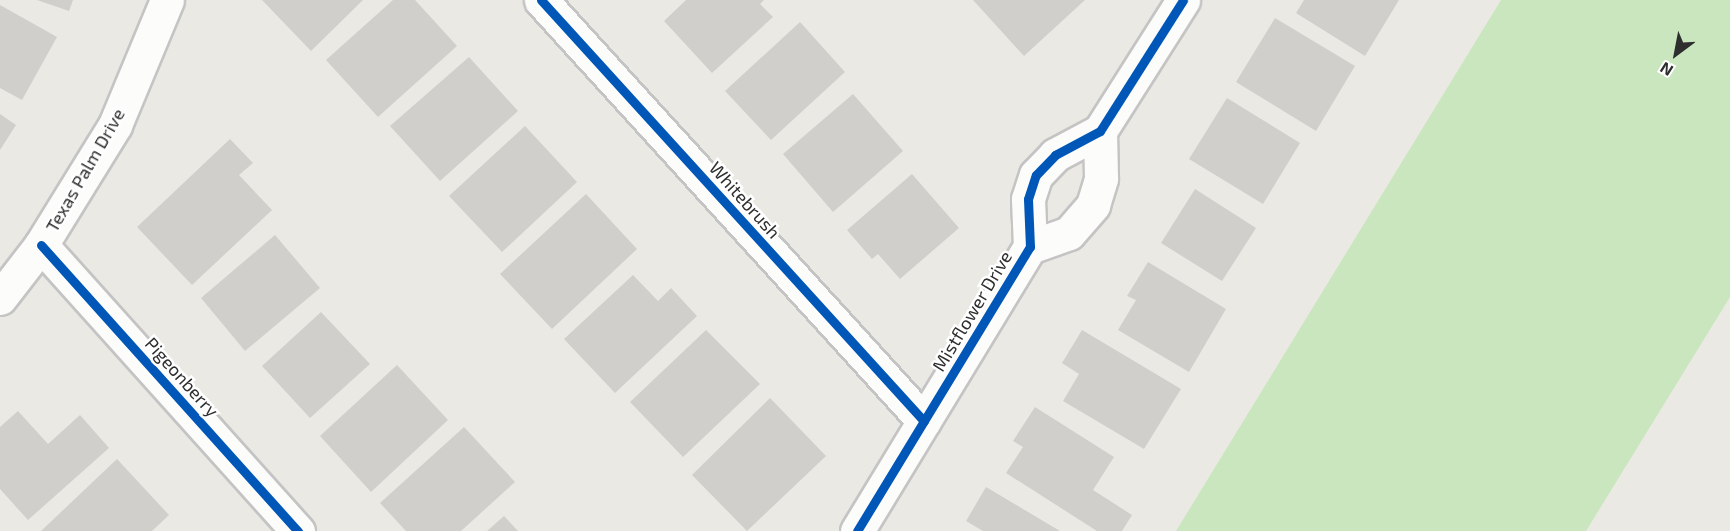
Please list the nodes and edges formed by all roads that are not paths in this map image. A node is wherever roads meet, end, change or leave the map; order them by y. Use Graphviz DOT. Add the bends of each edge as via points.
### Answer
graph roads {
  1 [pos="167,0"];
  2 [pos="541,0"];
  3 [pos="1183,0"];
  4 [pos="1100,131"];
  5 [pos="41,245"];
  6 [pos="1030,247"];
  7 [pos="0,298"];
  8 [pos="924,421"];
  9 [pos="298,531"];
  10 [pos="857,531"];
  1 -- 5 [label="street, Texas Palm Drive" via="115,125"];
  2 -- 8 [label="street, Whitebrush"];
  3 -- 4 [label="street, Mistflower Drive"];
  4 -- 6 [label="street, Mistflower Drive" via="1055,155 1036,174 1028,199"];
  4 -- 6 [label="street, Mistflower Drive" via="1101,178 1093,205 1069,232"];
  5 -- 7 [label="street, Texas Palm Drive"];
  5 -- 9 [label="street, Pigeonberry"];
  6 -- 8 [label="street, Mistflower Drive"];
  8 -- 10 [label="street, Mistflower Drive"];
}
